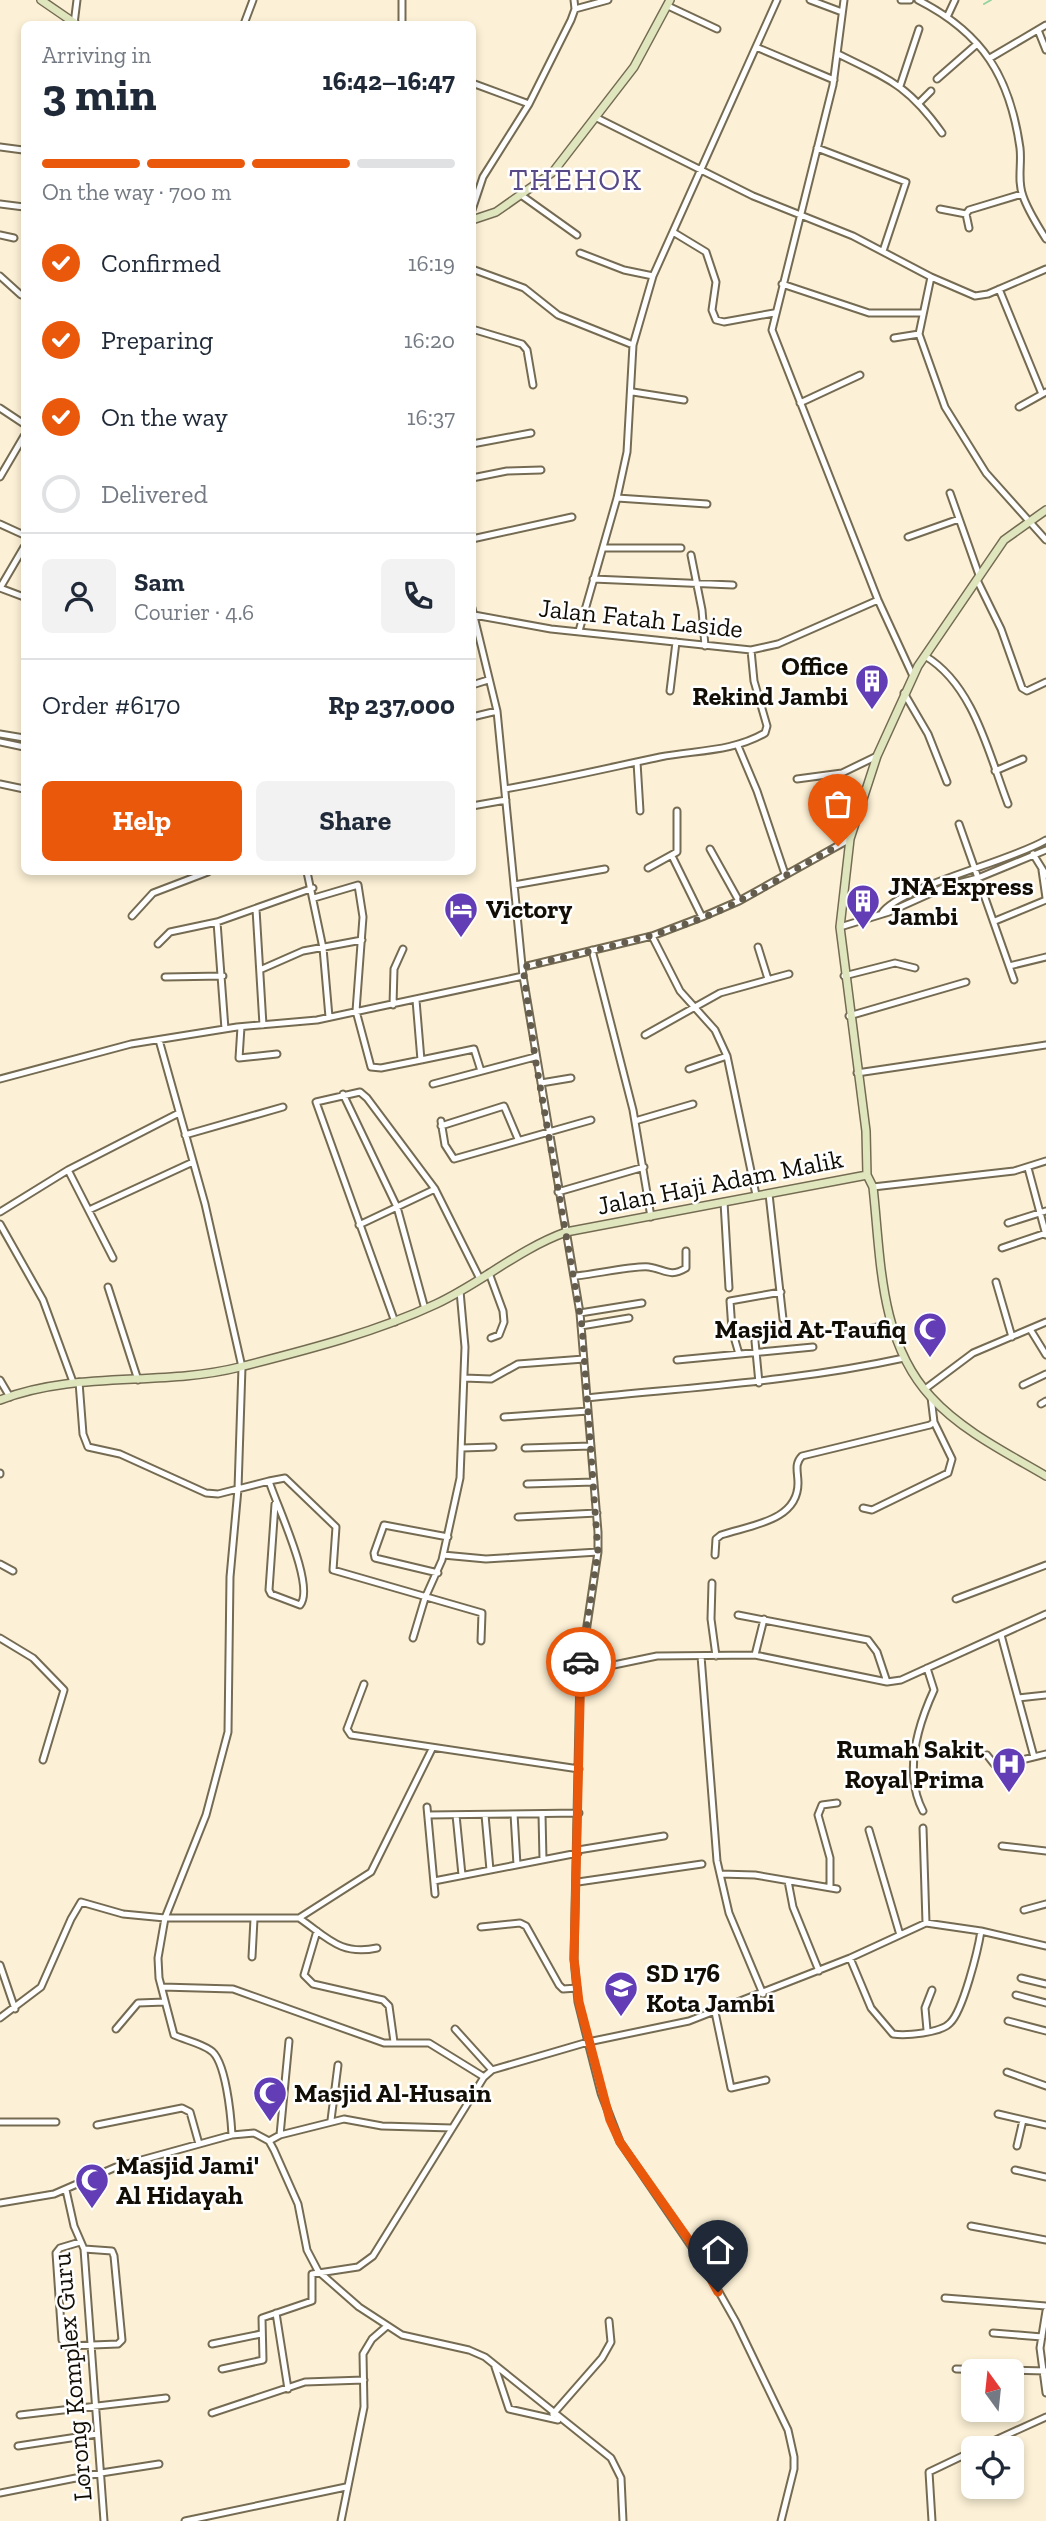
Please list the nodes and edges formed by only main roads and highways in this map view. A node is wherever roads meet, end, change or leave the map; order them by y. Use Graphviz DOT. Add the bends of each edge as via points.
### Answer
graph roads {
  1 [pos="41,0"];
  2 [pos="669,3"];
  3 [pos="70,21"];
  4 [pos="476,219"];
  5 [pos="1046,510"];
  6 [pos="867,1175"];
  7 [pos="0,1401"];
  8 [pos="1046,1476"];
  1 -- 3 [label="main road"];
  2 -- 4 [label="main road" via="634,67 553,172 496,212"];
  5 -- 6 [label="main road, Jalan Haji Adam Malik" via="1004,540 912,676 877,756 850,839 840,927 869,1159"];
  6 -- 7 [label="main road, Jalan Haji Adam Malik" via="566,1232 395,1322 242,1367 205,1375 76,1382"];
  6 -- 8 [label="main road" via="873,1187 891,1324 904,1358 931,1397 983,1438"];
}
